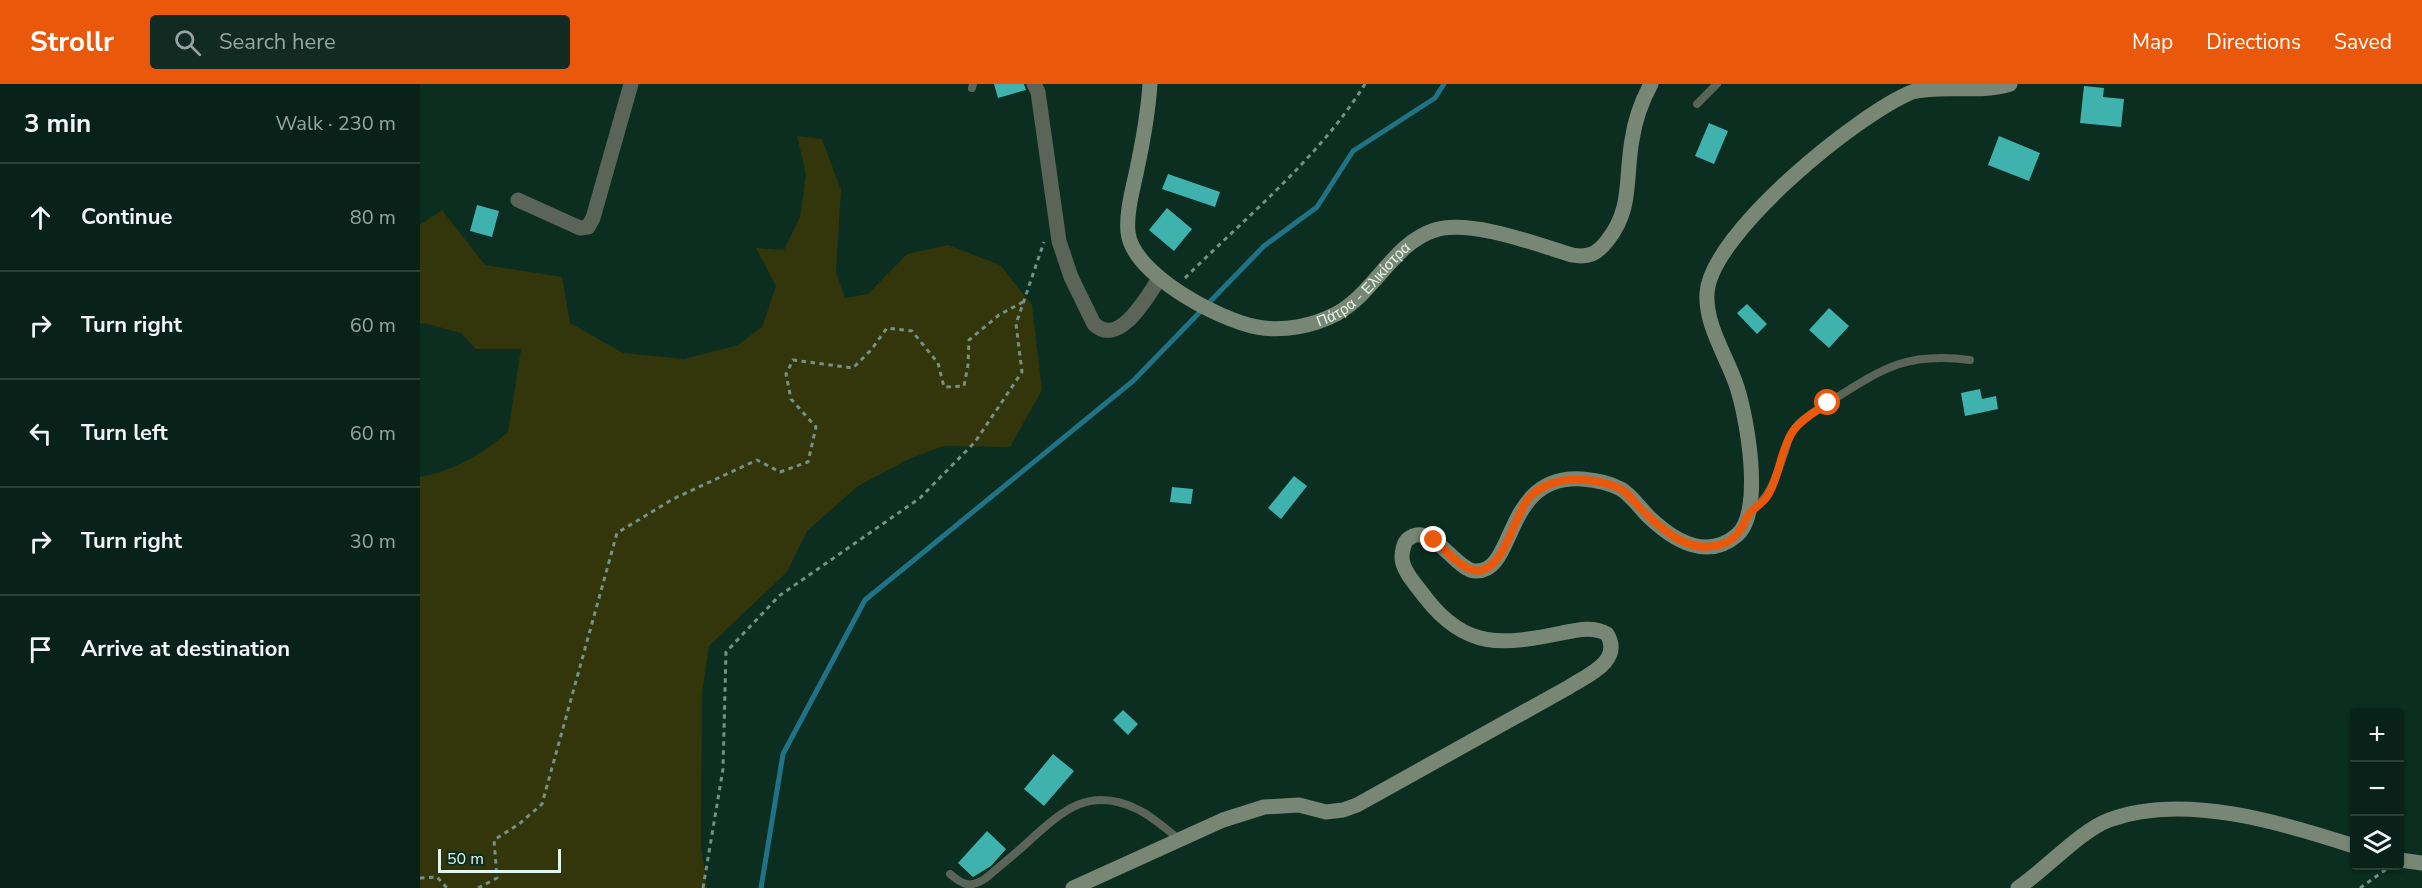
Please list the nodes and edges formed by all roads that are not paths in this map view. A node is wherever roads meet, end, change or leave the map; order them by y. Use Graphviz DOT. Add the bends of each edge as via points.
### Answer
graph roads {
  1 [pos="631,84"];
  2 [pos="1034,84"];
  3 [pos="1150,84"];
  4 [pos="1651,84"];
  5 [pos="1717,84"];
  6 [pos="2010,84"];
  7 [pos="1697,104"];
  8 [pos="518,200"];
  9 [pos="1159,279"];
  10 [pos="1970,360"];
  11 [pos="1750,513"];
  12 [pos="1180,840"];
  13 [pos="2350,845"];
  14 [pos="2404,860"];
  15 [pos="2422,862"];
  16 [pos="950,874"];
  17 [pos="1073,888"];
  18 [pos="2018,888"];
  1 -- 8 [label="street" via="588,227 580,228"];
  2 -- 9 [label="street" via="1059,241 1071,277 1099,328 1111,330 1133,316"];
  3 -- 9 [label="street, Πάτρα - Ελικίστρα" via="1128,230 1135,253"];
  4 -- 9 [label="street, Πάτρα - Ελικίστρα" via="1641,101 1631,143 1621,223 1593,255 1572,255 1471,228 1436,230 1418,237 1400,251 1360,297 1324,320 1276,329 1228,319"];
  5 -- 7 [label="lane"];
  6 -- 11 [label="street" via="1996,88 1923,89 1886,106 1780,187 1737,232 1713,270 1707,306 1743,410"];
  10 -- 11 [label="lane" via="1920,358 1896,364 1828,403 1793,430 1768,495"];
  11 -- 12 [label="street" via="1744,527 1727,542 1713,547 1694,546 1672,536 1623,490 1581,479 1556,481 1527,500 1501,554 1485,569 1465,567 1425,536 1408,538 1402,562 1450,624 1496,642 1574,630 1600,631 1610,640 1607,661 1569,687 1356,805 1326,812 1292,805 1264,807"];
  12 -- 16 [label="lane" via="1140,810 1111,801 1086,801 1062,811 976,885 967,886"];
  12 -- 17 [label="street"];
  13 -- 18 [label="street" via="2253,816 2178,809 2144,812 2108,820"];
  14 -- 15 [label="street"];
}
